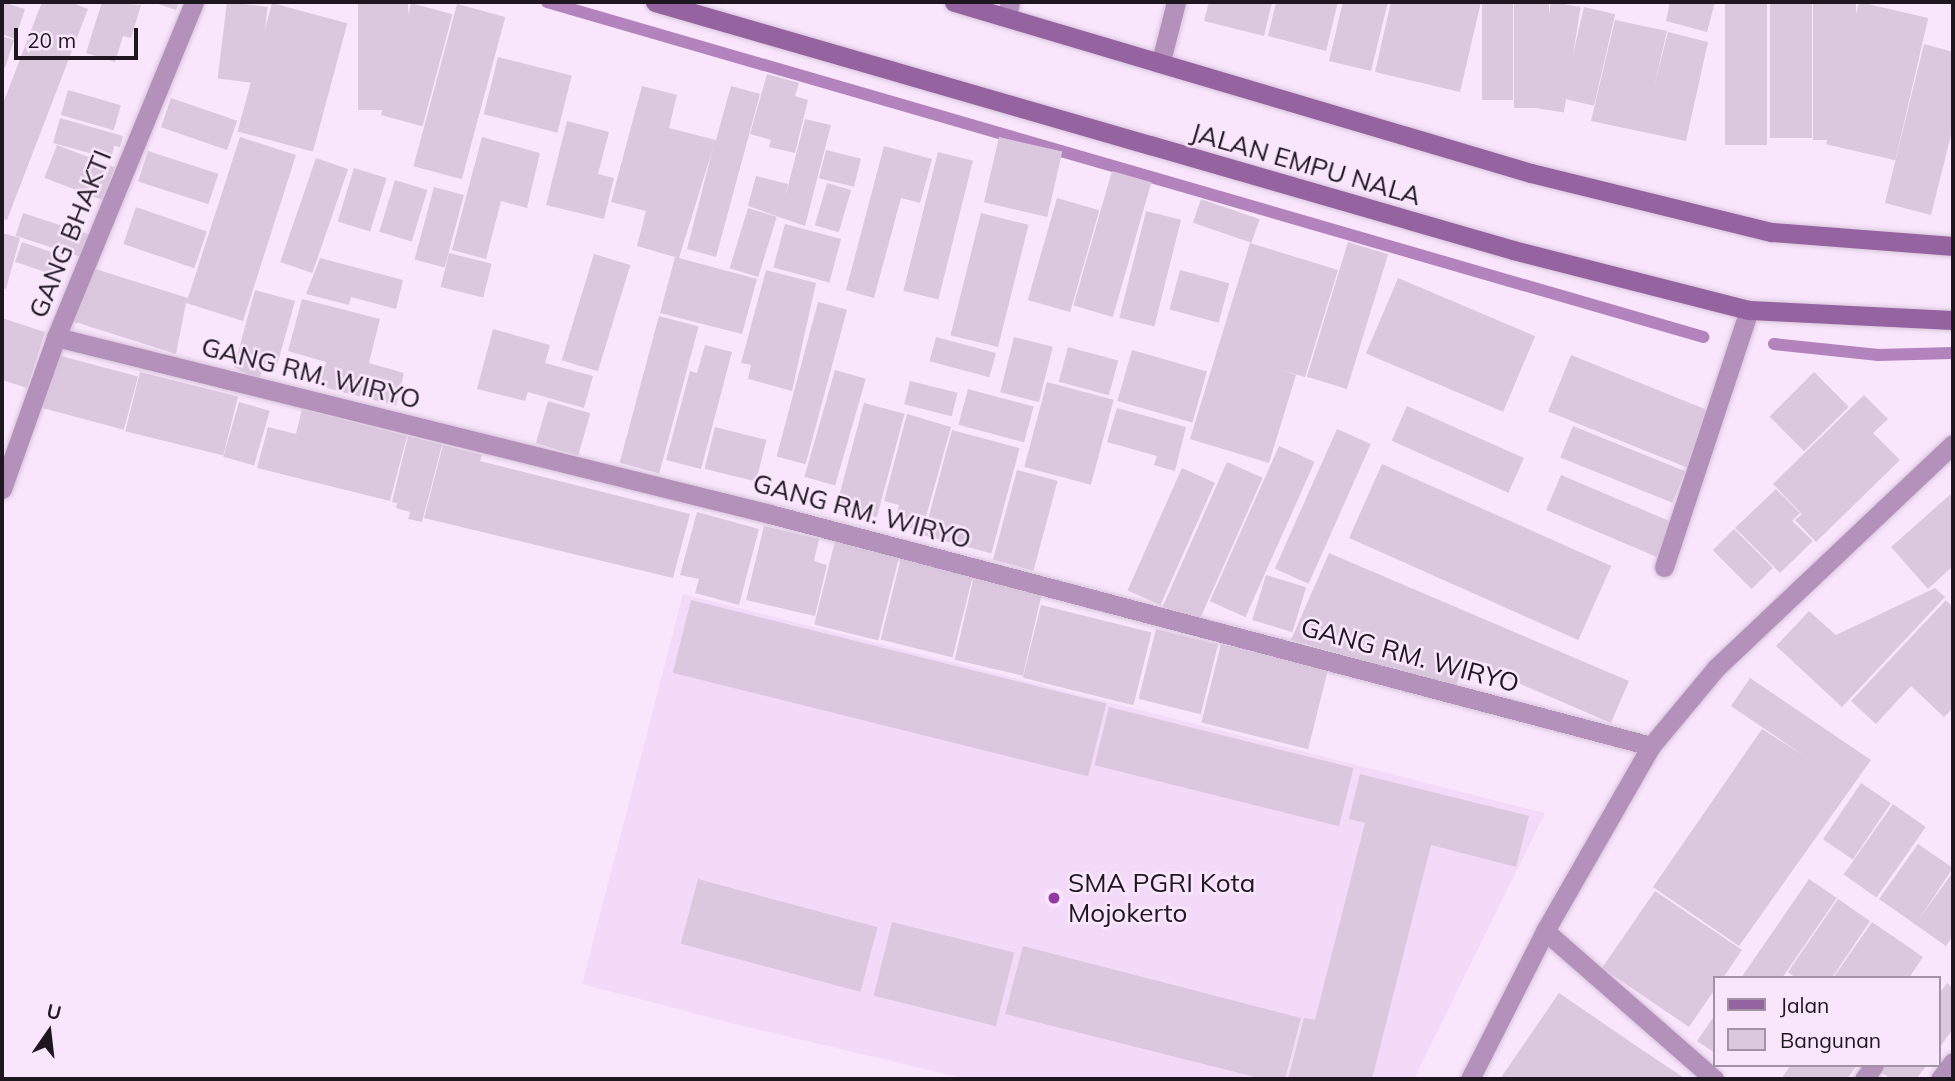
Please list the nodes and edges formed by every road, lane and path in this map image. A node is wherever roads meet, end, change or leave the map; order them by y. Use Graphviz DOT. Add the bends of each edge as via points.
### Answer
graph roads {
  1 [pos="194,2"];
  2 [pos="655,2"];
  3 [pos="954,2"];
  4 [pos="1176,2"];
  5 [pos="1008,9"];
  6 [pos="1161,61"];
  7 [pos="1953,246"];
  8 [pos="1749,310"];
  9 [pos="1953,320"];
  10 [pos="56,337"];
  11 [pos="1953,444"];
  12 [pos="2,489"];
  13 [pos="1664,566"];
  14 [pos="1651,746"];
  15 [pos="1545,931"];
  16 [pos="1953,1062"];
  17 [pos="1470,1079"];
  18 [pos="1714,1079"];
  19 [pos="1940,1079"];
  1 -- 10 [label="street, GANG BHAKTI"];
  2 -- 8 [label="main road, JALAN EMPU NALA" via="1447,231"];
  3 -- 5 [label="main road, JALAN EMPU NALA"];
  4 -- 6 [label="street"];
  5 -- 6 [label="main road, JALAN EMPU NALA"];
  6 -- 7 [label="main road, JALAN EMPU NALA" via="1531,173 1772,232"];
  8 -- 9 [label="main road, JALAN EMPU NALA"];
  8 -- 13 [label="street"];
  10 -- 12 [label="street, GANG BHAKTI"];
  10 -- 14 [label="street, GANG RM. WIRYO" via="770,514"];
  11 -- 14 [label="street" via="1716,668"];
  14 -- 15 [label="street"];
  15 -- 17 [label="street"];
  15 -- 18 [label="street"];
  16 -- 19 [label="street"];
}
